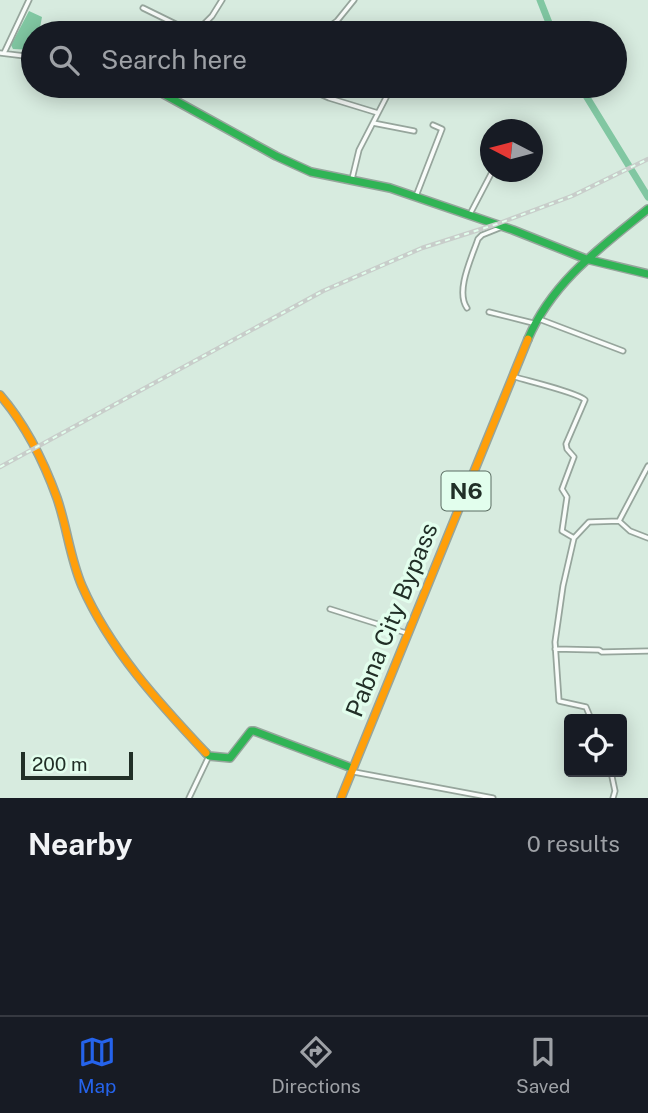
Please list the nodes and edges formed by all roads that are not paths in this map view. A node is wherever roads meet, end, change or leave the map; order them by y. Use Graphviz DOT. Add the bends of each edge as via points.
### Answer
graph roads {
  1 [pos="29,0"];
  2 [pos="222,0"];
  3 [pos="354,0"];
  4 [pos="143,8"];
  5 [pos="170,21"];
  6 [pos="207,21"];
  7 [pos="337,21"];
  8 [pos="2,53"];
  9 [pos="21,55"];
  10 [pos="171,98"];
  11 [pos="329,98"];
  12 [pos="386,98"];
  13 [pos="378,113"];
  14 [pos="373,123"];
  15 [pos="433,125"];
  16 [pos="414,131"];
  17 [pos="352,181"];
  18 [pos="487,182"];
  19 [pos="416,197"];
  20 [pos="648,209"];
  21 [pos="470,214"];
  22 [pos="504,226"];
  23 [pos="586,259"];
  24 [pos="648,274"];
  25 [pos="467,308"];
  26 [pos="489,312"];
  27 [pos="536,321"];
  28 [pos="623,351"];
  29 [pos="513,376"];
  30 [pos="0,395"];
  31 [pos="648,466"];
  32 [pos="619,521"];
  33 [pos="574,538"];
  34 [pos="648,538"];
  35 [pos="330,609"];
  36 [pos="408,634"];
  37 [pos="555,649"];
  38 [pos="648,651"];
  39 [pos="590,714"];
  40 [pos="209,756"];
  41 [pos="352,770"];
  42 [pos="612,777"];
  43 [pos="189,798"];
  44 [pos="341,798"];
  45 [pos="493,798"];
  46 [pos="613,798"];
  1 -- 8 [label="street"];
  2 -- 6 [label="street"];
  3 -- 7 [label="street"];
  4 -- 5 [label="street"];
  8 -- 9 [label="street"];
  10 -- 17 [label="main road" via="276,156 312,172"];
  11 -- 13 [label="street"];
  12 -- 13 [label="street"];
  13 -- 14 [label="street"];
  14 -- 16 [label="street"];
  14 -- 17 [label="street" via="359,150"];
  15 -- 19 [label="street" via="442,130"];
  17 -- 19 [label="main road"];
  18 -- 21 [label="street"];
  19 -- 21 [label="main road"];
  20 -- 23 [label="main road, Pabna City Bypass / N6"];
  21 -- 22 [label="main road"];
  22 -- 23 [label="main road"];
  22 -- 25 [label="street" via="478,239 463,291"];
  23 -- 24 [label="main road"];
  23 -- 27 [label="main road, Pabna City Bypass / N6"];
  26 -- 27 [label="street"];
  27 -- 28 [label="street"];
  27 -- 29 [label="main road, Pabna City Bypass / N6"];
  29 -- 33 [label="street" via="584,398 566,444 574,457 562,489 567,497 562,531"];
  29 -- 36 [label="main road, Pabna City Bypass / N6"];
  30 -- 40 [label="main road" via="35,448 57,499 82,586 106,629 150,694"];
  31 -- 32 [label="street"];
  32 -- 33 [label="street" via="589,522"];
  32 -- 34 [label="street"];
  33 -- 37 [label="street"];
  35 -- 36 [label="street"];
  36 -- 41 [label="main road, Pabna City Bypass / N6"];
  37 -- 38 [label="street"];
  37 -- 39 [label="street" via="559,701 586,707"];
  40 -- 41 [label="main road" via="230,758 252,731"];
  40 -- 43 [label="street"];
  41 -- 44 [label="main road, Pabna City Bypass / N6"];
  41 -- 45 [label="street"];
  42 -- 46 [label="street"];
}
